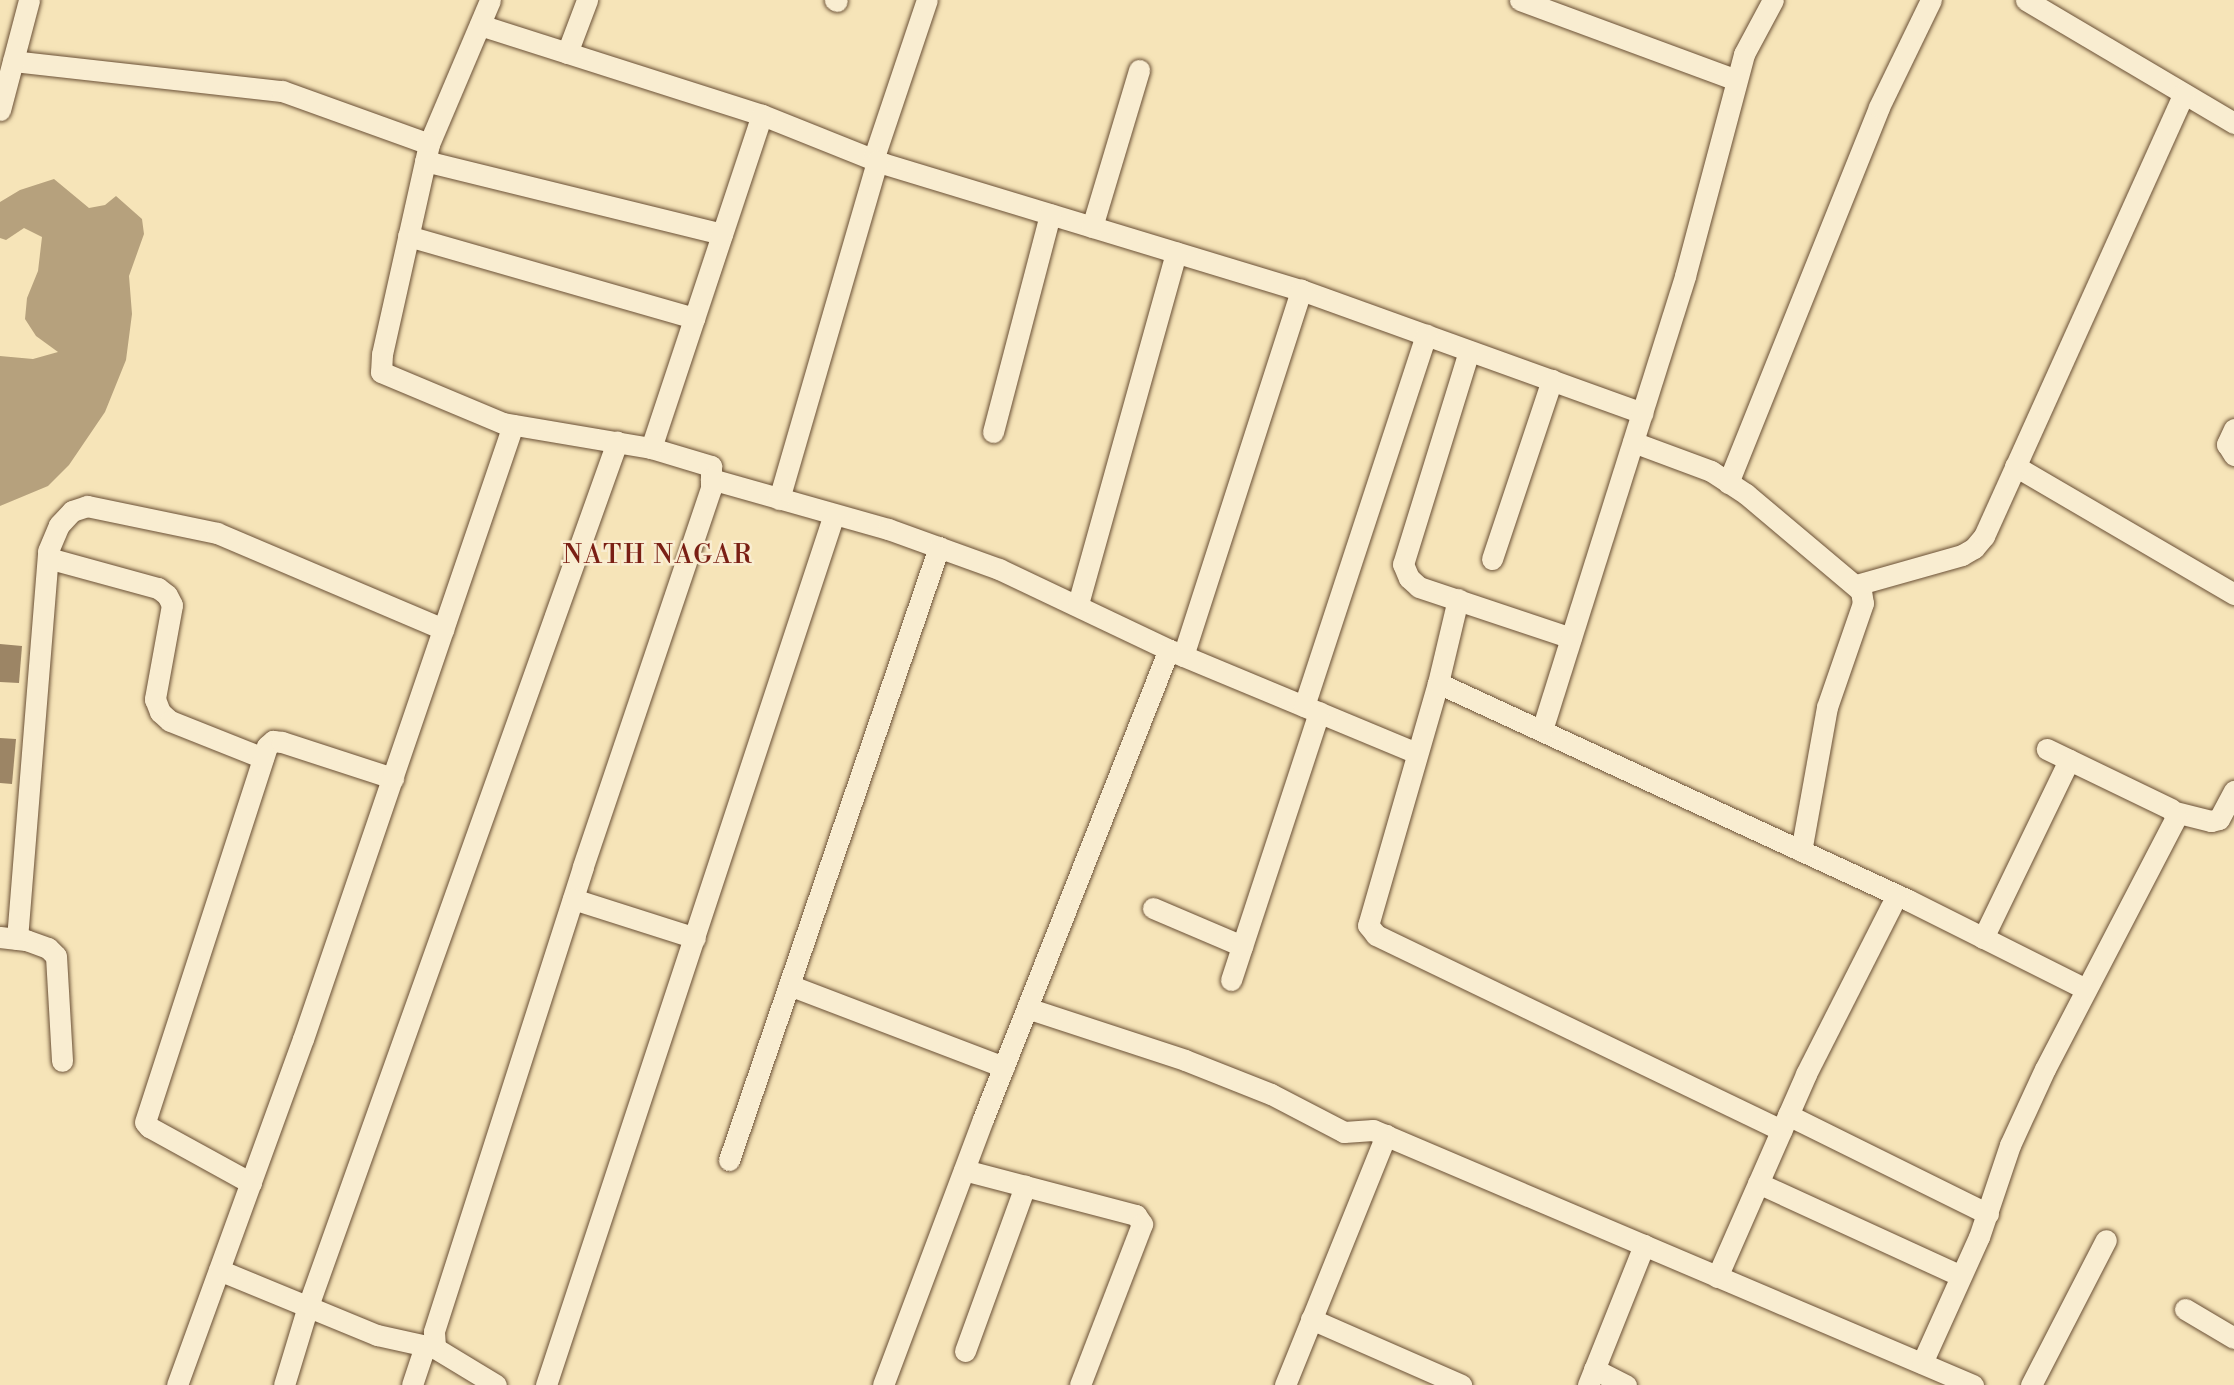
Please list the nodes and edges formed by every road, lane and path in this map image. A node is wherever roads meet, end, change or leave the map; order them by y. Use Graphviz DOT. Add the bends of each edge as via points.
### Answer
graph roads {
  1 [pos="29,0"];
  2 [pos="489,0"];
  3 [pos="587,0"];
  4 [pos="927,0"];
  5 [pos="1520,0"];
  6 [pos="1773,0"];
  7 [pos="1931,0"];
  8 [pos="2038,3"];
  9 [pos="480,25"];
  10 [pos="567,53"];
  11 [pos="13,61"];
  12 [pos="1139,70"];
  13 [pos="1736,80"];
  14 [pos="2184,93"];
  15 [pos="0,110"];
  16 [pos="762,115"];
  17 [pos="2234,123"];
  18 [pos="427,152"];
  19 [pos="875,160"];
  20 [pos="1050,214"];
  21 [pos="1092,227"];
  22 [pos="722,234"];
  23 [pos="408,236"];
  24 [pos="1177,252"];
  25 [pos="1301,290"];
  26 [pos="694,318"];
  27 [pos="1426,335"];
  28 [pos="1469,351"];
  29 [pos="1552,380"];
  30 [pos="1642,413"];
  31 [pos="513,425"];
  32 [pos="2234,429"];
  33 [pos="993,432"];
  34 [pos="617,442"];
  35 [pos="1633,442"];
  36 [pos="651,448"];
  37 [pos="2234,454"];
  38 [pos="2015,466"];
  39 [pos="711,479"];
  40 [pos="1728,482"];
  41 [pos="779,499"];
  42 [pos="834,514"];
  43 [pos="939,547"];
  44 [pos="48,558"];
  45 [pos="1492,559"];
  46 [pos="1856,585"];
  47 [pos="2234,594"];
  48 [pos="1458,599"];
  49 [pos="1078,604"];
  50 [pos="443,629"];
  51 [pos="1571,638"];
  52 [pos="1176,652"];
  53 [pos="1438,682"];
  54 [pos="1312,709"];
  55 [pos="1542,730"];
  56 [pos="2047,750"];
  57 [pos="1418,753"];
  58 [pos="263,758"];
  59 [pos="2069,760"];
  60 [pos="393,778"];
  61 [pos="2234,791"];
  62 [pos="2175,812"];
  63 [pos="1801,851"];
  64 [pos="1898,895"];
  65 [pos="573,900"];
  66 [pos="1153,908"];
  67 [pos="8,938"];
  68 [pos="695,938"];
  69 [pos="1983,938"];
  70 [pos="1242,946"];
  71 [pos="1231,980"];
  72 [pos="789,985"];
  73 [pos="2086,989"];
  74 [pos="1027,1008"];
  75 [pos="62,1061"];
  76 [pos="1004,1067"];
  77 [pos="1785,1122"];
  78 [pos="1386,1135"];
  79 [pos="729,1160"];
  80 [pos="964,1170"];
  81 [pos="251,1183"];
  82 [pos="1758,1183"];
  83 [pos="1025,1186"];
  84 [pos="1988,1214"];
  85 [pos="2106,1240"];
  86 [pos="1644,1245"];
  87 [pos="219,1270"];
  88 [pos="1961,1276"];
  89 [pos="1717,1277"];
  90 [pos="308,1306"];
  91 [pos="2185,1308"];
  92 [pos="1311,1320"];
  93 [pos="2234,1338"];
  94 [pos="430,1347"];
  95 [pos="965,1351"];
  96 [pos="1922,1363"];
  97 [pos="1591,1377"];
  98 [pos="177,1385"];
  99 [pos="284,1385"];
  100 [pos="412,1385"];
  101 [pos="496,1385"];
  102 [pos="546,1385"];
  103 [pos="883,1385"];
  104 [pos="1080,1385"];
  105 [pos="1285,1385"];
  106 [pos="1461,1385"];
  107 [pos="1626,1385"];
  108 [pos="1973,1385"];
  109 [pos="2031,1385"];
  1 -- 11 [label="street"];
  2 -- 9 [label="street"];
  3 -- 10 [label="street"];
  4 -- 19 [label="street"];
  5 -- 13 [label="street"];
  6 -- 13 [label="street"];
  7 -- 40 [label="street" via="1879,107"];
  8 -- 14 [label="street"];
  9 -- 10 [label="street"];
  9 -- 18 [label="street"];
  10 -- 16 [label="street"];
  11 -- 15 [label="street"];
  11 -- 18 [label="street" via="282,91"];
  12 -- 21 [label="street"];
  13 -- 30 [label="street" via="1685,276"];
  14 -- 17 [label="street"];
  14 -- 38 [label="street"];
  16 -- 19 [label="street"];
  16 -- 22 [label="street"];
  18 -- 22 [label="street"];
  18 -- 23 [label="street"];
  19 -- 20 [label="street"];
  19 -- 41 [label="street"];
  20 -- 21 [label="street"];
  20 -- 33 [label="street"];
  21 -- 24 [label="street"];
  22 -- 26 [label="street"];
  23 -- 26 [label="street"];
  23 -- 31 [label="street" via="381,372"];
  24 -- 25 [label="street"];
  24 -- 49 [label="street"];
  25 -- 27 [label="street"];
  25 -- 52 [label="street"];
  26 -- 36 [label="street"];
  27 -- 28 [label="street"];
  27 -- 54 [label="street"];
  28 -- 29 [label="street"];
  28 -- 48 [label="street" via="1403,564 1409,579 1419,587"];
  29 -- 30 [label="street"];
  29 -- 45 [label="street"];
  30 -- 35 [label="street"];
  31 -- 34 [label="street"];
  31 -- 50 [label="street"];
  32 -- 37 [label="street" via="2227,444"];
  34 -- 36 [label="street"];
  34 -- 90 [label="street"];
  35 -- 40 [label="street" via="1711,471"];
  35 -- 51 [label="street"];
  36 -- 39 [label="street" via="711,466"];
  38 -- 46 [label="street" via="1984,536 1974,548"];
  38 -- 47 [label="street"];
  39 -- 41 [label="street"];
  39 -- 65 [label="street"];
  40 -- 46 [label="street"];
  41 -- 42 [label="street"];
  42 -- 43 [label="street"];
  42 -- 68 [label="street"];
  43 -- 49 [label="street"];
  43 -- 72 [label="street"];
  44 -- 50 [label="street" via="59,525 72,511 88,506 240,541"];
  44 -- 58 [label="street" via="167,595 172,605 155,699 160,712 170,721"];
  44 -- 67 [label="street"];
  46 -- 63 [label="street" via="1863,603 1827,707"];
  48 -- 51 [label="street"];
  48 -- 53 [label="street"];
  49 -- 52 [label="street"];
  50 -- 60 [label="street"];
  51 -- 55 [label="street"];
  52 -- 54 [label="street"];
  52 -- 74 [label="street"];
  53 -- 55 [label="street"];
  53 -- 57 [label="street"];
  54 -- 57 [label="street"];
  54 -- 70 [label="street"];
  55 -- 63 [label="street"];
  56 -- 59 [label="street"];
  57 -- 77 [label="street" via="1370,914 1368,925 1376,935"];
  58 -- 60 [label="street" via="272,741 282,742"];
  58 -- 81 [label="street" via="145,1122"];
  59 -- 62 [label="street"];
  59 -- 69 [label="street"];
  60 -- 81 [label="street"];
  61 -- 62 [label="street" via="2219,819"];
  62 -- 73 [label="street" via="2175,824"];
  63 -- 64 [label="street"];
  64 -- 69 [label="street"];
  64 -- 77 [label="street"];
  65 -- 68 [label="street"];
  65 -- 94 [label="street"];
  66 -- 70 [label="street"];
  67 -- 75 [label="street" via="48,948 56,956"];
  68 -- 102 [label="street"];
  69 -- 73 [label="street"];
  70 -- 71 [label="street"];
  72 -- 76 [label="street"];
  72 -- 79 [label="street"];
  73 -- 84 [label="street" via="2010,1145"];
  74 -- 76 [label="street"];
  74 -- 78 [label="street" via="1185,1060 1271,1094 1344,1132 1366,1128"];
  76 -- 80 [label="street"];
  77 -- 82 [label="street"];
  77 -- 84 [label="street"];
  78 -- 86 [label="street"];
  78 -- 92 [label="street"];
  80 -- 83 [label="street"];
  80 -- 103 [label="street"];
  81 -- 87 [label="street"];
  82 -- 88 [label="street"];
  82 -- 89 [label="street"];
  83 -- 95 [label="street"];
  83 -- 104 [label="street" via="1136,1215 1142,1224"];
  84 -- 88 [label="street"];
  85 -- 109 [label="street"];
  86 -- 89 [label="street"];
  86 -- 97 [label="street"];
  87 -- 90 [label="street"];
  87 -- 98 [label="street"];
  88 -- 96 [label="street"];
  89 -- 96 [label="street"];
  90 -- 94 [label="street" via="377,1335"];
  90 -- 99 [label="street"];
  91 -- 93 [label="street"];
  92 -- 105 [label="street"];
  92 -- 106 [label="street"];
  94 -- 100 [label="street"];
  94 -- 101 [label="street"];
  96 -- 108 [label="street"];
  97 -- 107 [label="street"];
}
